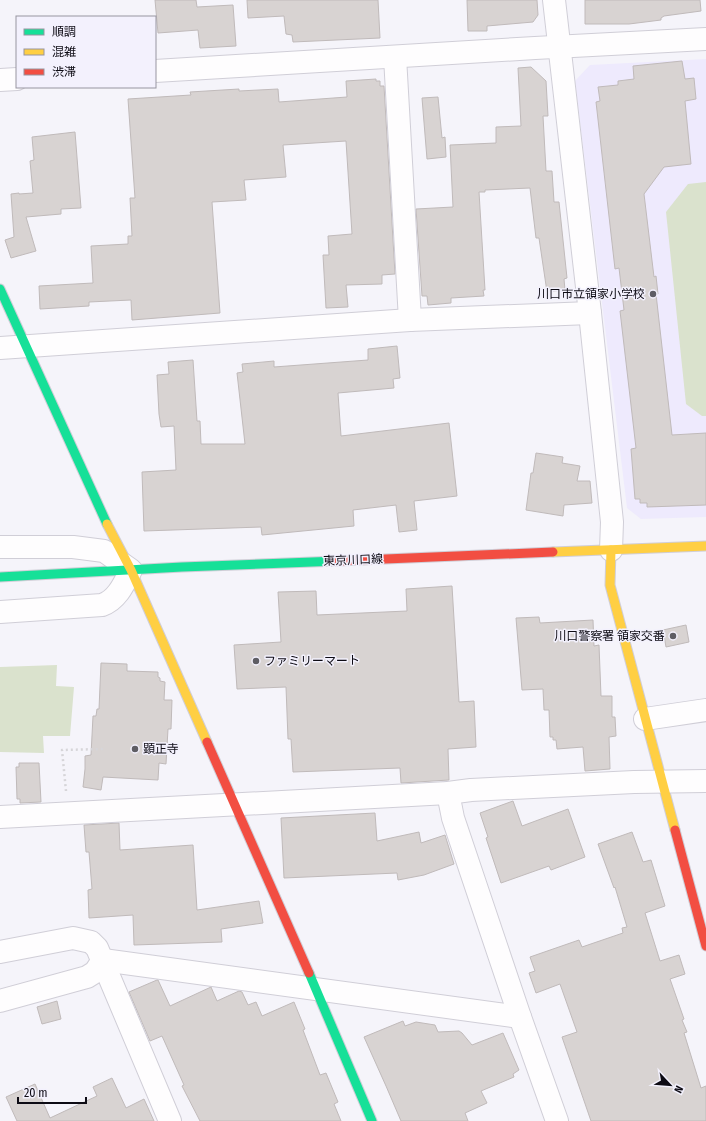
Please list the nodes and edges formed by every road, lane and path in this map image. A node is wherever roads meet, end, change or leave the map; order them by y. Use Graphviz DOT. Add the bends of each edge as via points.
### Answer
graph roads {
  1 [pos="554,0"];
  2 [pos="706,39"];
  3 [pos="559,47"];
  4 [pos="395,57"];
  5 [pos="156,71"];
  6 [pos="16,79"];
  7 [pos="0,80"];
  8 [pos="0,289"];
  9 [pos="590,313"];
  10 [pos="410,320"];
  11 [pos="26,347"];
  12 [pos="0,348"];
  13 [pos="706,546"];
  14 [pos="0,547"];
  15 [pos="611,550"];
  16 [pos="130,570"];
  17 [pos="0,577"];
  18 [pos="0,612"];
  19 [pos="706,710"];
  20 [pos="645,719"];
  21 [pos="103,749"];
  22 [pos="706,781"];
  23 [pos="663,782"];
  24 [pos="448,793"];
  25 [pos="66,795"];
  26 [pos="234,804"];
  27 [pos="0,817"];
  28 [pos="706,946"];
  29 [pos="0,952"];
  30 [pos="103,960"];
  31 [pos="317,990"];
  32 [pos="0,1000"];
  33 [pos="520,1017"];
  34 [pos="170,1121"];
  35 [pos="372,1121"];
  36 [pos="557,1121"];
  1 -- 3 [label="street"];
  2 -- 3 [label="street"];
  3 -- 4 [label="street"];
  3 -- 9 [label="street"];
  4 -- 5 [label="street"];
  4 -- 10 [label="street"];
  6 -- 7 [label="street"];
  8 -- 11 [label="street"];
  9 -- 10 [label="street"];
  9 -- 15 [label="street" via="612,522"];
  10 -- 11 [label="street"];
  11 -- 12 [label="street"];
  11 -- 16 [label="street" via="104,519"];
  13 -- 15 [label="street, 東京川口線"];
  14 -- 16 [label="street" via="73,547 104,550"];
  15 -- 16 [label="street, 東京川口線"];
  15 -- 20 [label="street" via="610,585"];
  16 -- 17 [label="street, 東京川口線"];
  16 -- 18 [label="street" via="121,589 110,602 102,605"];
  16 -- 26 [label="street"];
  19 -- 20 [label="street"];
  20 -- 23 [label="street"];
  21 -- 25 [label="path" via="62,750"];
  22 -- 23 [label="street"];
  23 -- 24 [label="street"];
  23 -- 28 [label="street"];
  24 -- 26 [label="street"];
  24 -- 33 [label="street" via="453,818"];
  26 -- 27 [label="street"];
  26 -- 31 [label="street"];
  29 -- 30 [label="street" via="73,938 91,942 98,948"];
  30 -- 31 [label="street"];
  30 -- 32 [label="street" via="95,972 87,977"];
  30 -- 34 [label="street"];
  31 -- 33 [label="street"];
  31 -- 35 [label="street"];
  33 -- 36 [label="street"];
}
